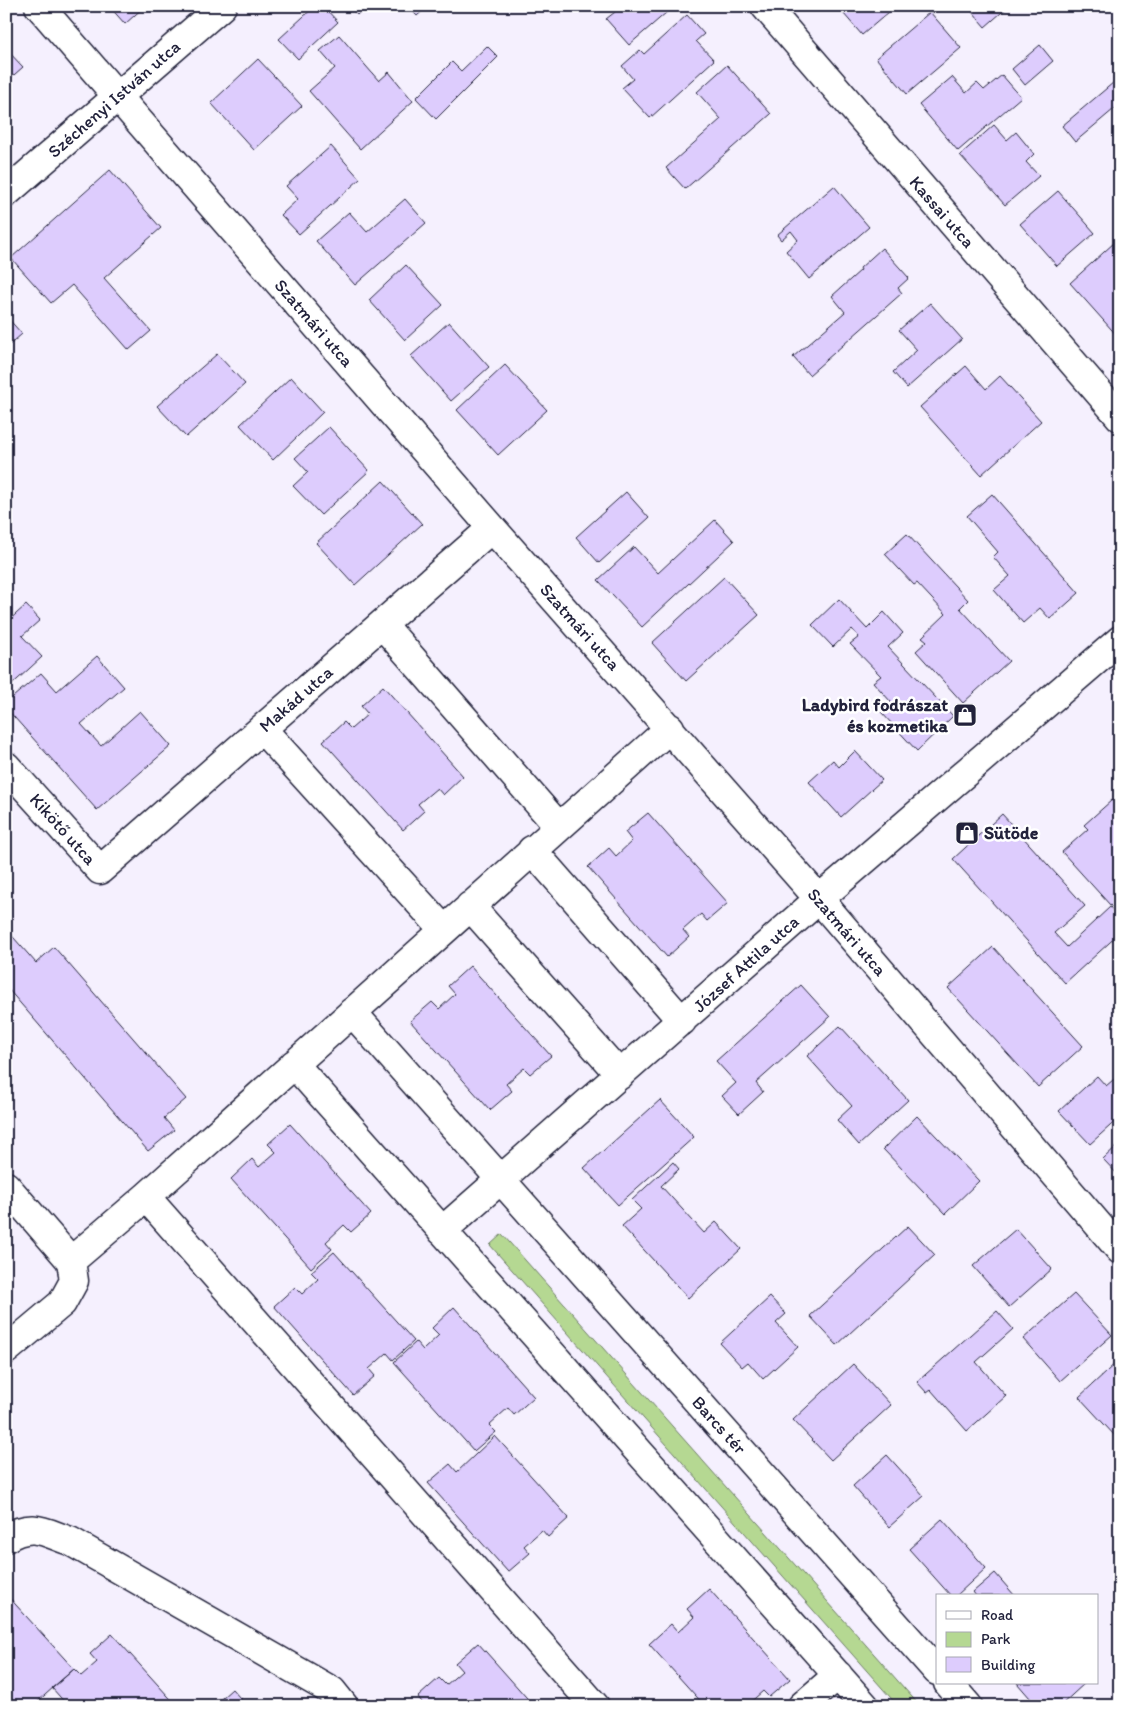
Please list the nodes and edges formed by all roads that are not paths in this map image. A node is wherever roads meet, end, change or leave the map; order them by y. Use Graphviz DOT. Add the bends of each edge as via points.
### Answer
graph roads {
  1 [pos="39,6"];
  2 [pos="222,6"];
  3 [pos="765,6"];
  4 [pos="117,97"];
  5 [pos="6,193"];
  6 [pos="1120,417"];
  7 [pos="492,528"];
  8 [pos="382,624"];
  9 [pos="1120,640"];
  10 [pos="670,728"];
  11 [pos="262,729"];
  12 [pos="6,766"];
  13 [pos="559,827"];
  14 [pos="532,850"];
  15 [pos="100,870"];
  16 [pos="819,899"];
  17 [pos="470,906"];
  18 [pos="444,930"];
  19 [pos="352,1012"];
  20 [pos="682,1021"];
  21 [pos="294,1064"];
  22 [pos="620,1075"];
  23 [pos="500,1179"];
  24 [pos="6,1186"];
  25 [pos="146,1197"];
  26 [pos="442,1231"];
  27 [pos="1120,1250"];
  28 [pos="71,1261"];
  29 [pos="6,1350"];
  30 [pos="6,1538"];
  31 [pos="936,1670"];
  32 [pos="838,1675"];
  33 [pos="949,1684"];
  34 [pos="344,1706"];
  35 [pos="595,1706"];
  36 [pos="802,1706"];
  37 [pos="865,1706"];
  38 [pos="968,1706"];
  1 -- 4 [label="street, Szatmári utca"];
  2 -- 4 [label="street, Széchenyi István utca"];
  3 -- 6 [label="street, Kassai utca"];
  4 -- 5 [label="street, Széchenyi István utca"];
  4 -- 7 [label="street, Szatmári utca"];
  7 -- 8 [label="street, Makád utca"];
  7 -- 10 [label="street, Szatmári utca"];
  8 -- 11 [label="street, Makád utca"];
  8 -- 13 [label="street"];
  9 -- 16 [label="street, József Attila utca"];
  10 -- 13 [label="street"];
  10 -- 16 [label="street, Szatmári utca"];
  11 -- 15 [label="street, Makád utca"];
  11 -- 18 [label="street"];
  12 -- 15 [label="street, Kikötő utca"];
  13 -- 14 [label="street"];
  14 -- 17 [label="street"];
  14 -- 20 [label="street"];
  16 -- 20 [label="street, József Attila utca"];
  16 -- 27 [label="street, Szatmári utca"];
  17 -- 18 [label="street"];
  17 -- 22 [label="street"];
  18 -- 19 [label="street"];
  19 -- 21 [label="street"];
  19 -- 23 [label="street, Barcs tér"];
  20 -- 22 [label="street, József Attila utca"];
  21 -- 25 [label="street"];
  21 -- 26 [label="street"];
  22 -- 23 [label="street, József Attila utca"];
  23 -- 26 [label="street, József Attila utca"];
  23 -- 31 [label="street, Barcs tér"];
  24 -- 28 [label="street"];
  25 -- 28 [label="street"];
  25 -- 35 [label="street"];
  26 -- 32 [label="street"];
  28 -- 29 [label="street" via="74,1281 62,1303"];
  30 -- 34 [label="street" via="19,1530 35,1529 70,1541 332,1692"];
  32 -- 36 [label="street"];
  32 -- 37 [label="street"];
  33 -- 38 [label="street"];
}
